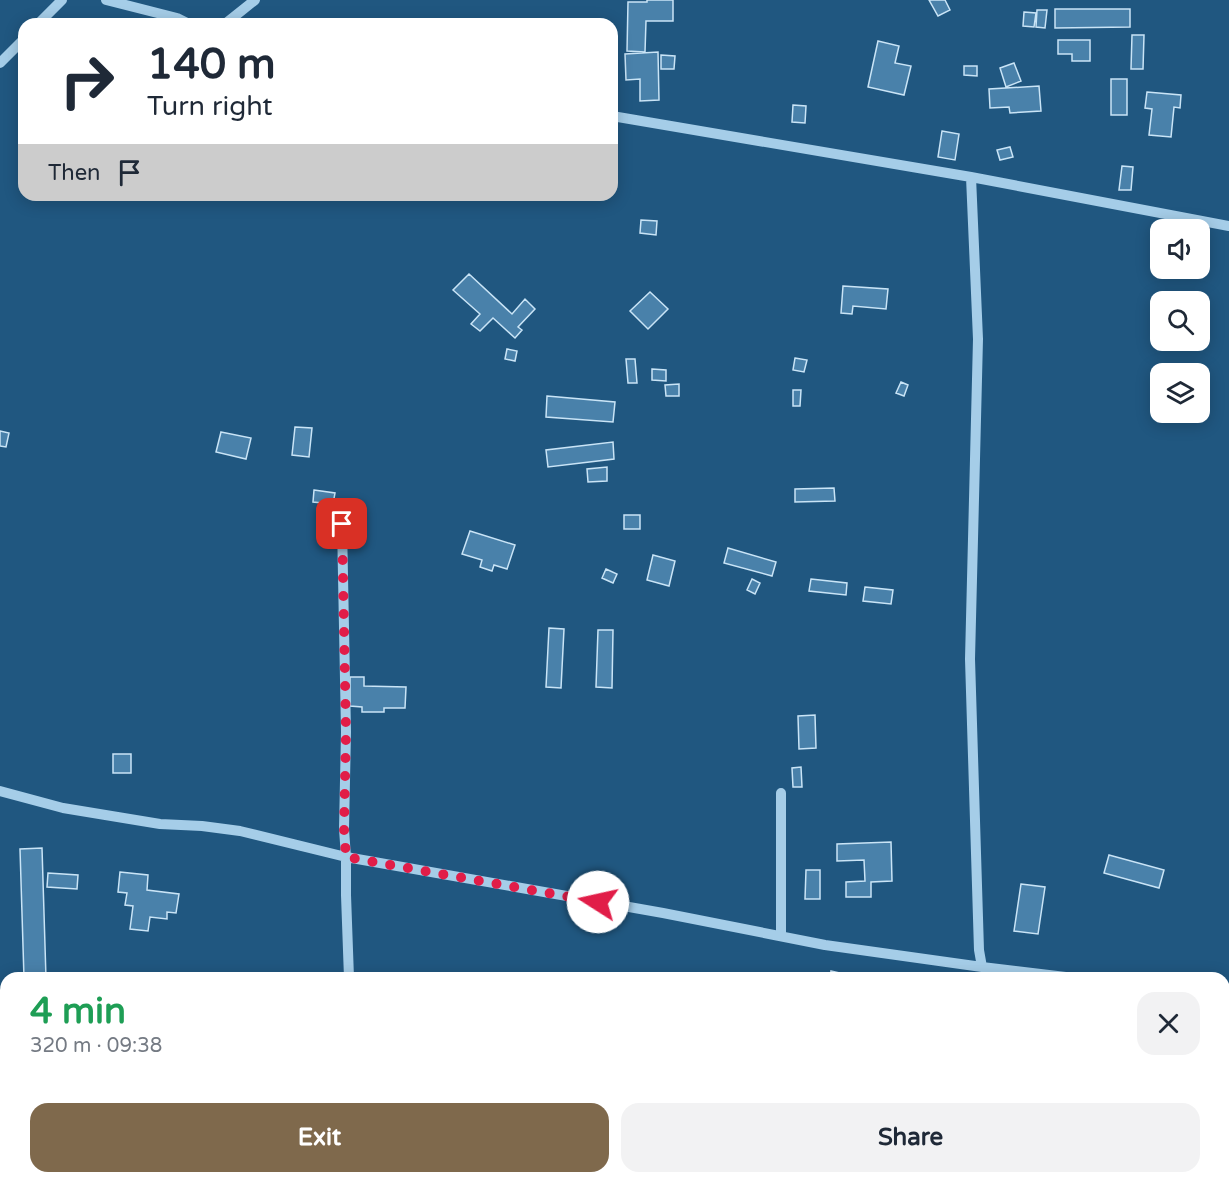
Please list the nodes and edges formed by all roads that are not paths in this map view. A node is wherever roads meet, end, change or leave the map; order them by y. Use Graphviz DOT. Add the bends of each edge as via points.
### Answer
graph roads {
  1 [pos="62,0"];
  2 [pos="106,0"];
  3 [pos="255,0"];
  4 [pos="45,18"];
  5 [pos="177,18"];
  6 [pos="232,18"];
  7 [pos="18,45"];
  8 [pos="0,63"];
  9 [pos="618,117"];
  10 [pos="971,177"];
  11 [pos="1229,226"];
  12 [pos="342,524"];
  13 [pos="0,791"];
  14 [pos="781,793"];
  15 [pos="346,857"];
  16 [pos="782,936"];
  17 [pos="982,967"];
  18 [pos="349,972"];
  19 [pos="1024,972"];
  1 -- 4 [label="street"];
  2 -- 5 [label="street"];
  3 -- 6 [label="street"];
  7 -- 8 [label="street"];
  9 -- 10 [label="street"];
  10 -- 11 [label="street"];
  10 -- 17 [label="street" via="978,339 970,658"];
  12 -- 15 [label="street"];
  13 -- 15 [label="street" via="63,808 139,821 240,831"];
  14 -- 16 [label="street"];
  15 -- 16 [label="street"];
  15 -- 18 [label="street"];
  16 -- 17 [label="street"];
  17 -- 19 [label="street"];
}
